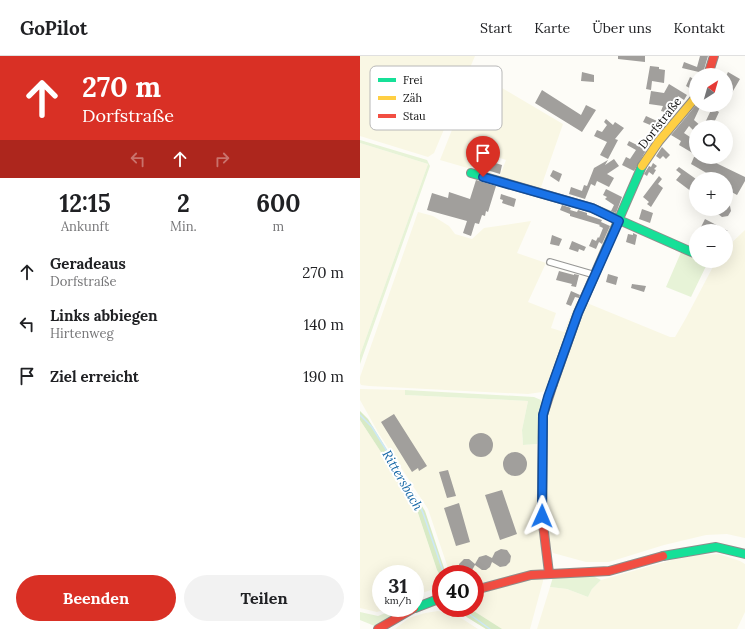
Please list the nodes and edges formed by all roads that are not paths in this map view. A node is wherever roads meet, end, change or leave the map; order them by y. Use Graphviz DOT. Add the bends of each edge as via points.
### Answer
graph roads {
  1 [pos="714,56"];
  2 [pos="710,68"];
  3 [pos="689,105"];
  4 [pos="471,173"];
  5 [pos="619,221"];
  6 [pos="689,251"];
  7 [pos="550,262"];
  8 [pos="595,275"];
  9 [pos="745,554"];
  10 [pos="549,573"];
  11 [pos="484,588"];
  12 [pos="399,617"];
  13 [pos="378,629"];
  1 -- 2 [label="street"];
  3 -- 5 [label="street, Dorfstraße" via="643,164"];
  4 -- 5 [label="street" via="592,208"];
  5 -- 6 [label="street"];
  5 -- 8 [label="street, Dorfstraße"];
  7 -- 8 [label="street"];
  8 -- 10 [label="street, Dorfstraße" via="575,319 543,415 542,516"];
  9 -- 10 [label="street" via="716,547 672,554 609,571"];
  10 -- 11 [label="street"];
  12 -- 13 [label="street"];
}
